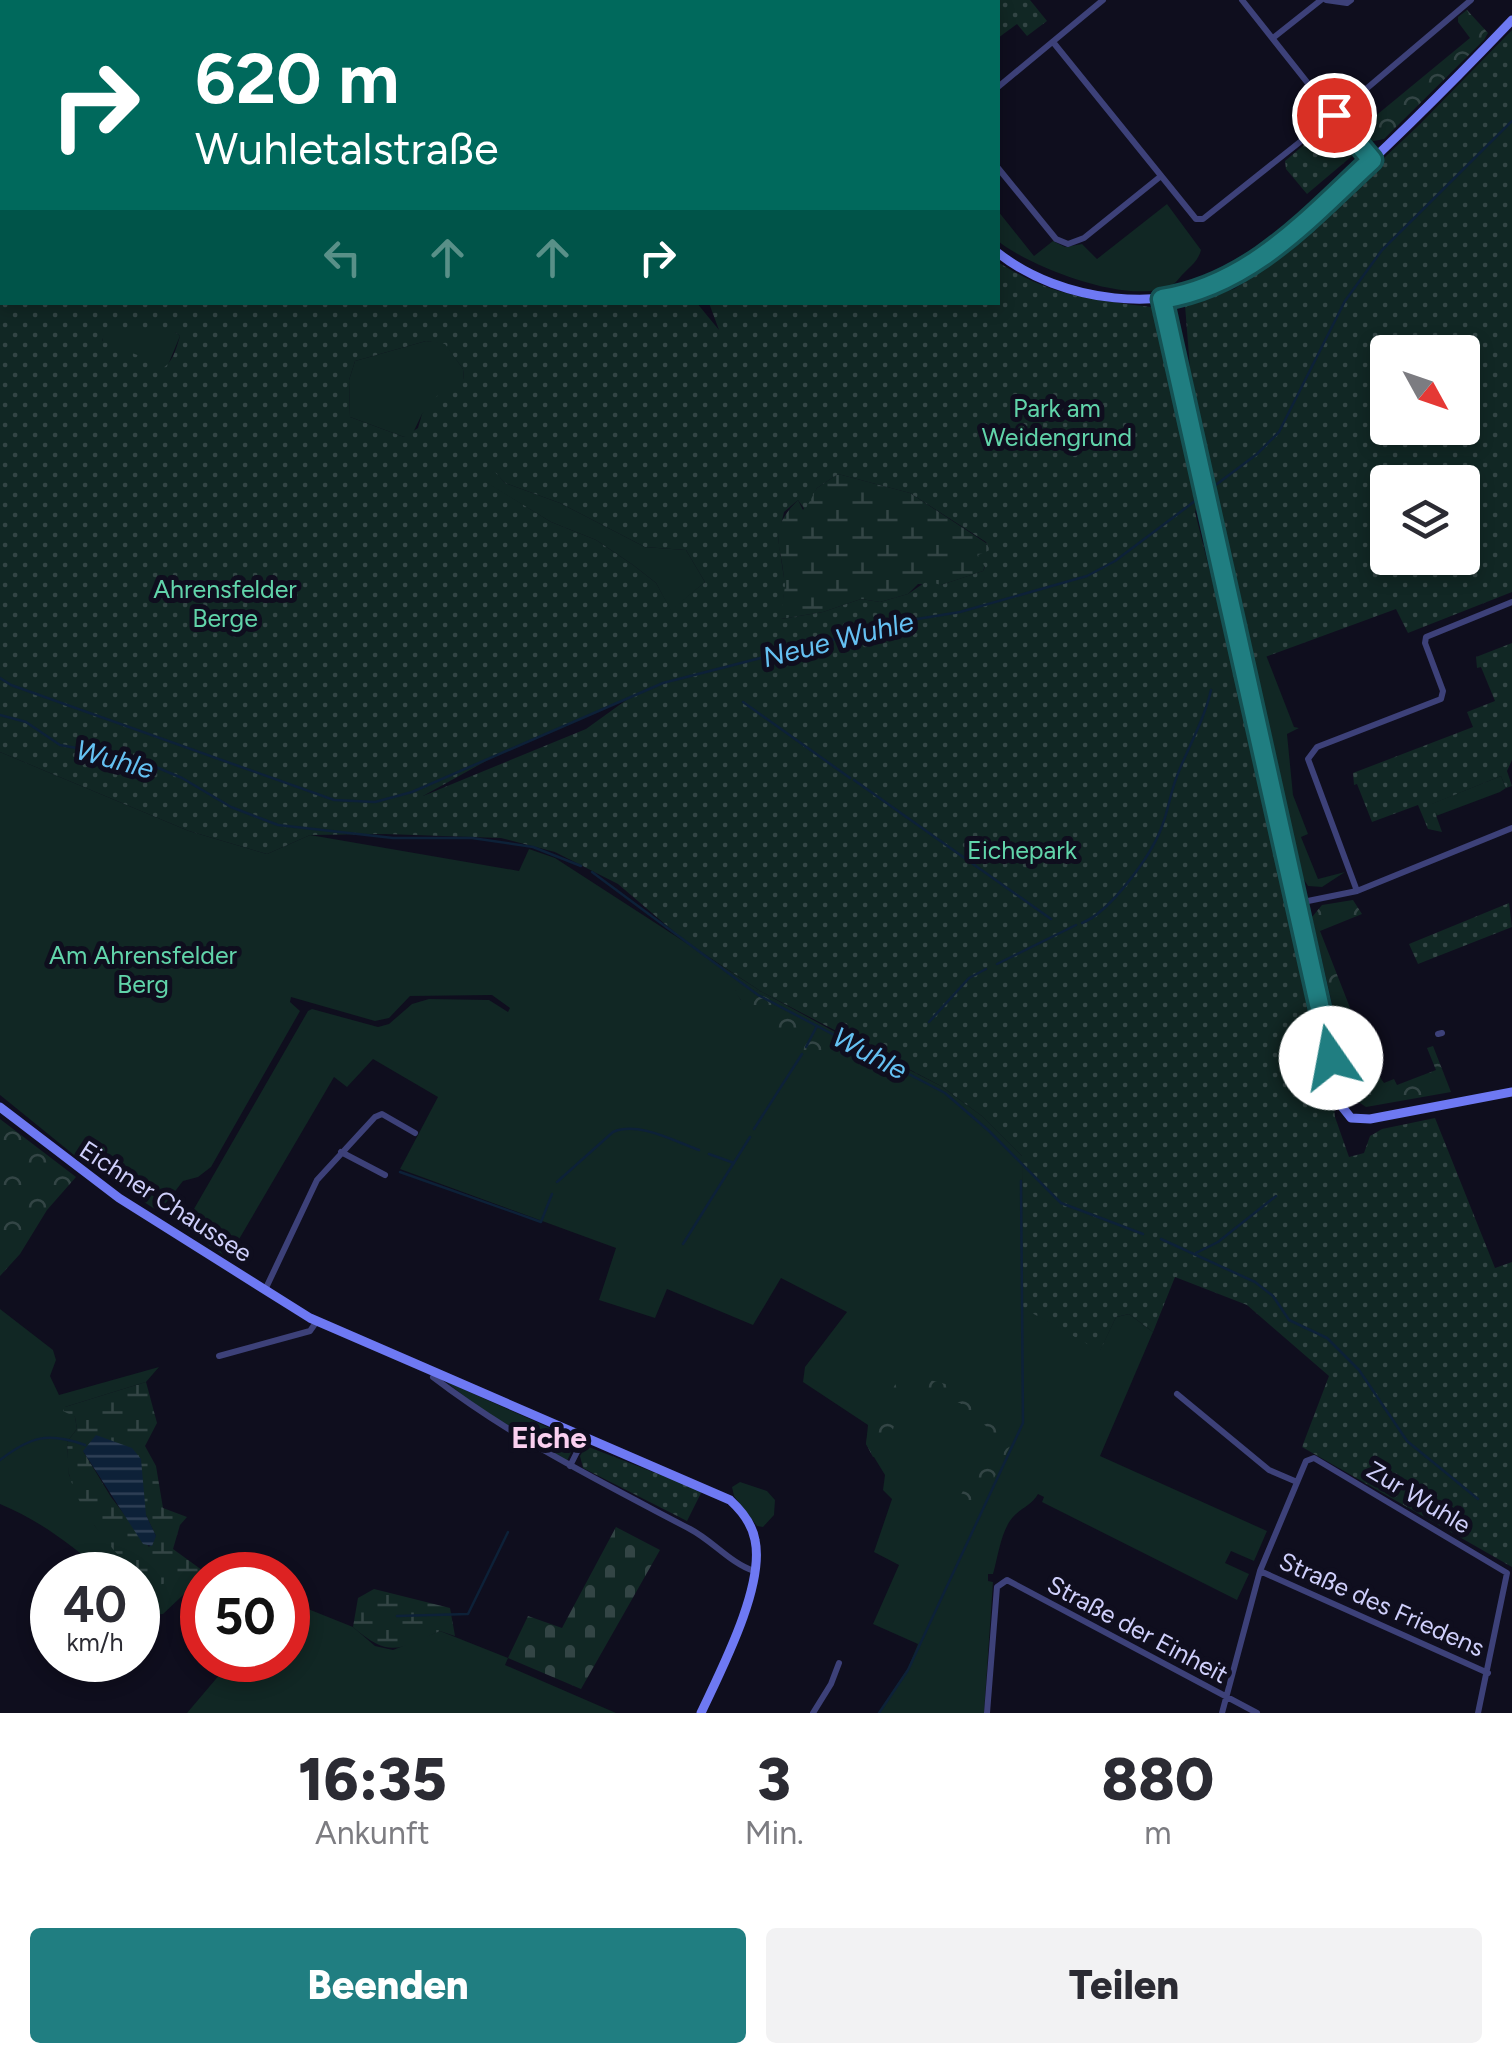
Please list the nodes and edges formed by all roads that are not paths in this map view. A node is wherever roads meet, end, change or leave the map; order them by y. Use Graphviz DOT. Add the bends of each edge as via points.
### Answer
graph roads {
  1 [pos="1103,0"];
  2 [pos="1242,0"];
  3 [pos="1324,0"];
  4 [pos="1350,0"];
  5 [pos="1471,0"];
  6 [pos="1512,20"];
  7 [pos="1273,38"];
  8 [pos="1053,42"];
  9 [pos="1000,84"];
  10 [pos="1334,115"];
  11 [pos="1372,160"];
  12 [pos="1000,170"];
  13 [pos="1161,176"];
  14 [pos="1000,253"];
  15 [pos="1162,299"];
  16 [pos="1512,602"];
  17 [pos="1512,830"];
  18 [pos="1357,891"];
  19 [pos="1298,904"];
  20 [pos="1512,1092"];
  21 [pos="0,1107"];
  22 [pos="415,1132"];
  23 [pos="342,1152"];
  24 [pos="386,1175"];
  25 [pos="265,1290"];
  26 [pos="316,1321"];
  27 [pos="220,1356"];
  28 [pos="433,1376"];
  29 [pos="1176,1394"];
  30 [pos="584,1438"];
  31 [pos="570,1466"];
  32 [pos="1297,1482"];
  33 [pos="754,1571"];
  34 [pos="1260,1572"];
  35 [pos="839,1664"];
  36 [pos="1488,1673"];
  37 [pos="1224,1698"];
  38 [pos="701,1713"];
  39 [pos="813,1713"];
  40 [pos="988,1713"];
  41 [pos="1222,1713"];
  42 [pos="1257,1713"];
  43 [pos="1478,1713"];
  1 -- 8 [label="street"];
  2 -- 7 [label="street"];
  3 -- 4 [label="street"];
  3 -- 7 [label="street"];
  5 -- 10 [label="street"];
  6 -- 11 [label="main road"];
  7 -- 10 [label="street"];
  8 -- 9 [label="street"];
  8 -- 13 [label="street"];
  10 -- 11 [label="street"];
  10 -- 13 [label="street" via="1205,218 1196,218"];
  11 -- 15 [label="main road" via="1250,268"];
  12 -- 13 [label="street" via="1056,239 1068,244"];
  14 -- 15 [label="main road" via="1036,276 1078,290"];
  15 -- 19 [label="main road"];
  16 -- 18 [label="street" via="1426,637 1441,699 1318,747 1308,759"];
  17 -- 18 [label="street"];
  18 -- 19 [label="street"];
  19 -- 20 [label="main road" via="1347,1115 1370,1120"];
  21 -- 25 [label="main road, Eichner Chaussee" via="119,1198"];
  22 -- 23 [label="street" via="382,1114"];
  23 -- 24 [label="street"];
  23 -- 25 [label="street" via="311,1190"];
  25 -- 26 [label="main road, Eichner Chaussee"];
  26 -- 27 [label="street" via="310,1331"];
  26 -- 30 [label="main road, Eichner Chaussee"];
  28 -- 31 [label="street" via="486,1418"];
  29 -- 32 [label="street" via="1269,1470"];
  30 -- 31 [label="street"];
  30 -- 33 [label="main road, Eichner Chaussee" via="730,1500 754,1535"];
  31 -- 33 [label="street"];
  32 -- 34 [label="street"];
  32 -- 36 [label="street, Zur Wuhle" via="1314,1458 1504,1570 1508,1577"];
  33 -- 38 [label="main road" via="742,1619"];
  34 -- 36 [label="street, Straße des Friedens"];
  34 -- 37 [label="street"];
  35 -- 39 [label="street"];
  36 -- 43 [label="street"];
  37 -- 40 [label="street, Straße der Einheit" via="1008,1580 1000,1582"];
  37 -- 41 [label="street"];
  37 -- 42 [label="street, Straße der Einheit"];
}
